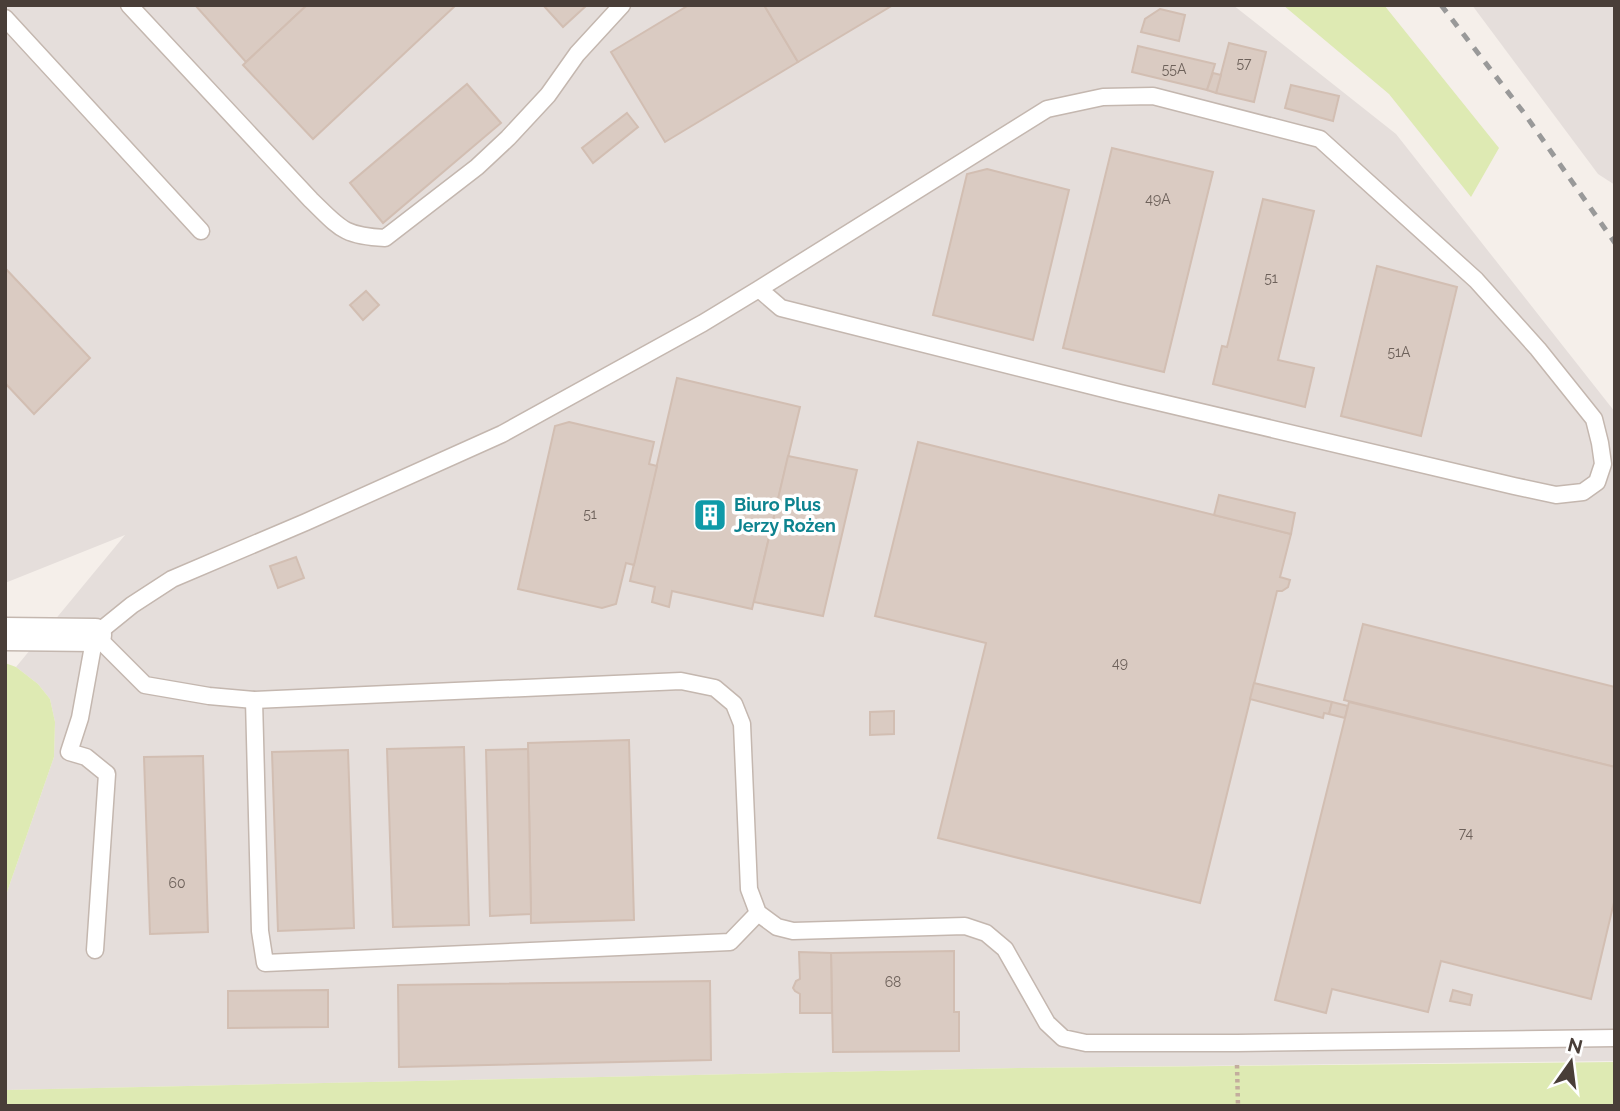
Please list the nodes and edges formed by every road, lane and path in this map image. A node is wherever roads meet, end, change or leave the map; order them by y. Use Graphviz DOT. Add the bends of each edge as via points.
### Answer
graph roads {
  1 [pos="129,5"];
  2 [pos="622,5"];
  3 [pos="5,18"];
  4 [pos="201,231"];
  5 [pos="759,289"];
  6 [pos="5,634"];
  7 [pos="95,635"];
  8 [pos="254,701"];
  9 [pos="758,913"];
  10 [pos="95,950"];
  11 [pos="1615,1038"];
  12 [pos="1237,1043"];
  13 [pos="1238,1106"];
  1 -- 2 [label="lane" via="339,227 353,235 384,238 500,145"];
  3 -- 4 [label="lane"];
  5 -- 5 [label="lane" via="1047,109 1103,97 1153,96 1320,139 1476,280 1538,349 1594,419 1603,464 1597,482 1583,492 1556,495 781,308"];
  5 -- 7 [label="lane" via="502,434 172,579"];
  6 -- 7 [label="street"];
  7 -- 8 [label="lane" via="145,685"];
  7 -- 10 [label="lane" via="69,752 86,757 107,774"];
  8 -- 9 [label="lane" via="681,681 715,688 734,704 742,724 749,889"];
  8 -- 9 [label="lane" via="260,931 265,963 730,942"];
  9 -- 12 [label="lane" via="777,927 793,931 965,926 986,933 1006,949 1047,1023 1063,1038 1086,1043"];
  11 -- 12 [label="lane"];
  12 -- 13 [label="path"];
}
